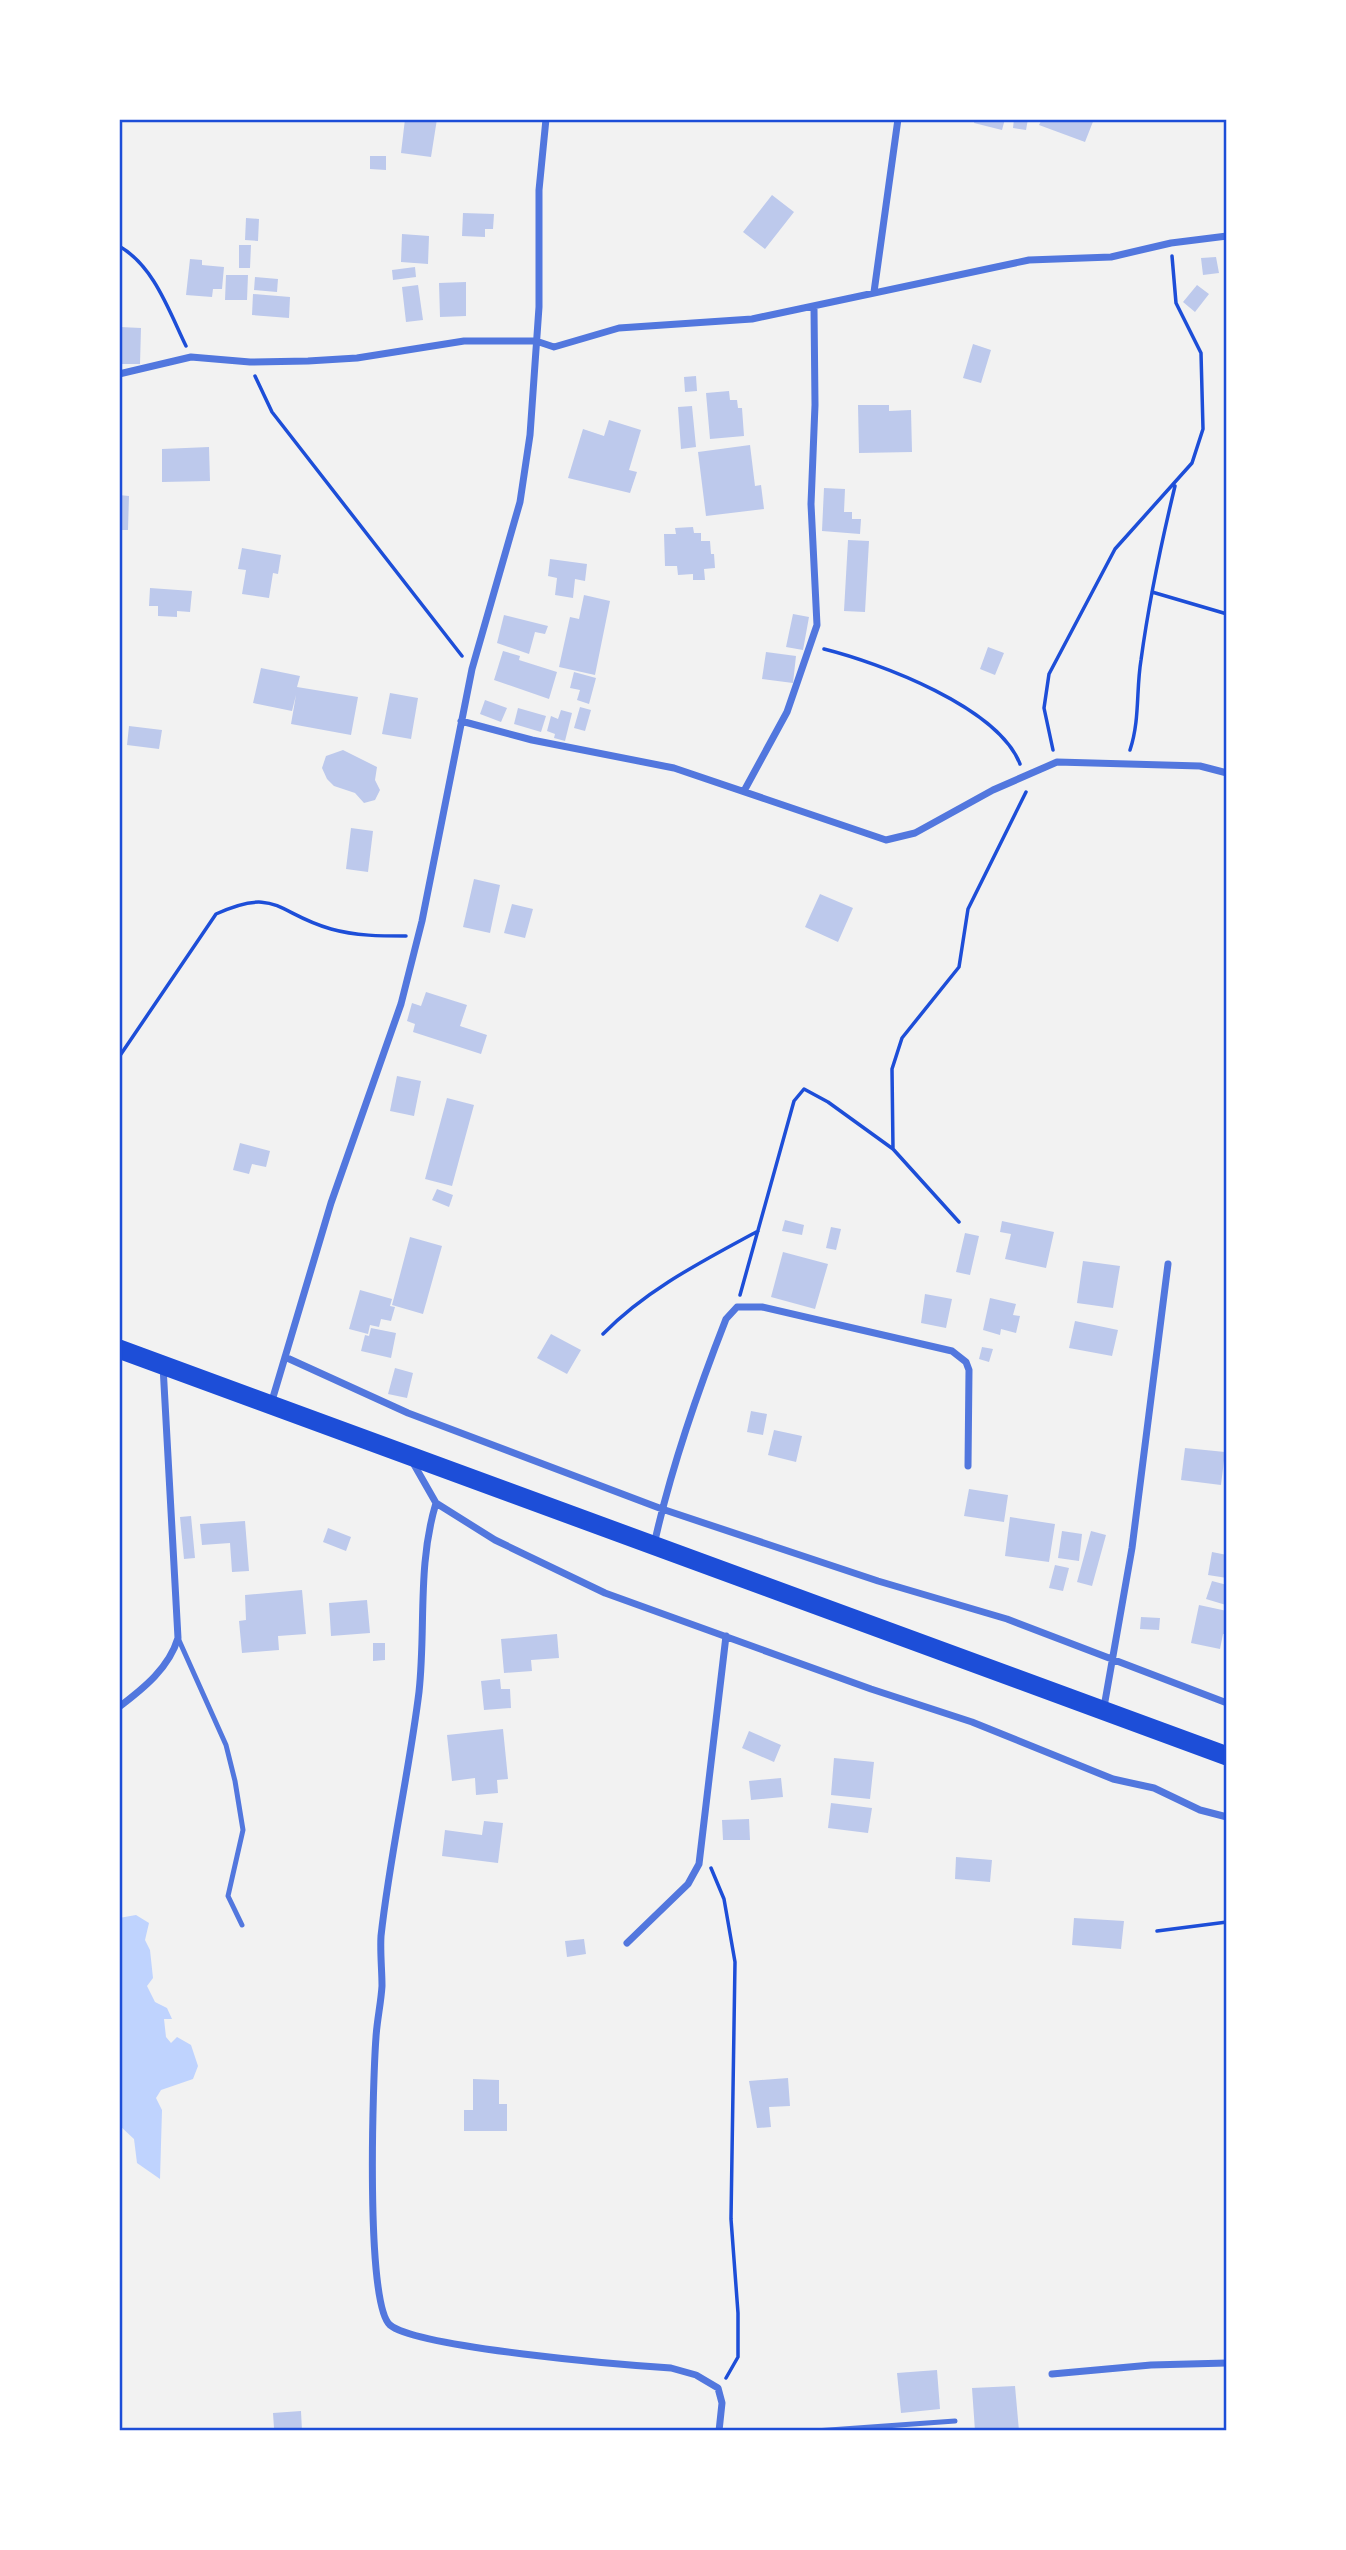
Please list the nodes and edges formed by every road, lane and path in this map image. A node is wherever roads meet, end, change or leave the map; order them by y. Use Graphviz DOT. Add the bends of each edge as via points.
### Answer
graph roads {
  1 [pos="546,119"];
  2 [pos="898,119"];
  3 [pos="1227,236"];
  4 [pos="1171,243"];
  5 [pos="119,246"];
  6 [pos="874,292"];
  7 [pos="814,308"];
  8 [pos="536,341"];
  9 [pos="191,357"];
  10 [pos="250,362"];
  11 [pos="119,374"];
  12 [pos="1176,483"];
  13 [pos="1151,592"];
  14 [pos="1227,614"];
  15 [pos="812,646"];
  16 [pos="472,669"];
  17 [pos="461,721"];
  18 [pos="1057,762"];
  19 [pos="1124,765"];
  20 [pos="1036,771"];
  21 [pos="1227,773"];
  22 [pos="1024,775"];
  23 [pos="744,791"];
  24 [pos="417,936"];
  25 [pos="119,1057"];
  26 [pos="893,1149"];
  27 [pos="958,1222"];
  28 [pos="758,1231"];
  29 [pos="1168,1264"];
  30 [pos="737,1307"];
  31 [pos="603,1334"];
  32 [pos="119,1349"];
  33 [pos="285,1357"];
  34 [pos="163,1365"];
  35 [pos="271,1405"];
  36 [pos="408,1455"];
  37 [pos="968,1466"];
  38 [pos="436,1503"];
  39 [pos="662,1509"];
  40 [pos="654,1545"];
  41 [pos="726,1636"];
  42 [pos="178,1638"];
  43 [pos="1113,1659"];
  44 [pos="1227,1703"];
  45 [pos="119,1707"];
  46 [pos="1104,1708"];
  47 [pos="1227,1756"];
  48 [pos="1227,1817"];
  49 [pos="702,1847"];
  50 [pos="1227,1922"];
  51 [pos="242,1925"];
  52 [pos="1157,1931"];
  53 [pos="627,1943"];
  54 [pos="1227,2363"];
  55 [pos="1052,2374"];
  56 [pos="718,2388"];
  57 [pos="955,2421"];
  58 [pos="719,2431"];
  59 [pos="815,2431"];
  1 -- 8 [label="street" via="539,190"];
  2 -- 6 [label="street"];
  3 -- 4 [label="street"];
  4 -- 6 [label="street" via="1111,257 1029,260"];
  4 -- 12 [label="path" via="1176,303 1200,353 1203,395 1203,429 1192,463"];
  5 -- 9 [label="path" via="136,256 151,279"];
  6 -- 7 [label="street"];
  7 -- 8 [label="street" via="752,319 619,328 554,347"];
  7 -- 15 [label="street" via="811,504 818,602"];
  8 -- 10 [label="street" via="464,341 357,358"];
  8 -- 16 [label="street" via="520,502"];
  9 -- 10 [label="street"];
  9 -- 11 [label="street"];
  10 -- 16 [label="path" via="272,412"];
  12 -- 13 [label="path"];
  12 -- 18 [label="path" via="1115,549 1049,674 1044,708"];
  13 -- 14 [label="path"];
  13 -- 19 [label="path" via="1135,734"];
  15 -- 22 [label="path" via="870,660 998,729 1015,751"];
  15 -- 23 [label="street" via="787,712"];
  16 -- 17 [label="street"];
  17 -- 23 [label="street" via="674,768"];
  17 -- 24 [label="street"];
  18 -- 19 [label="street"];
  18 -- 20 [label="street"];
  19 -- 21 [label="street" via="1200,766"];
  20 -- 22 [label="street"];
  20 -- 26 [label="path" via="968,909 959,967 902,1038 892,1069"];
  22 -- 23 [label="street" via="915,833 886,840"];
  24 -- 25 [label="path" via="335,930 275,904 257,900 239,904 216,914"];
  24 -- 33 [label="street" via="401,1004 331,1203"];
  26 -- 27 [label="path"];
  26 -- 28 [label="path" via="804,1089 794,1101"];
  28 -- 30 [label="path"];
  28 -- 31 [label="path" via="652,1292"];
  29 -- 43 [label="street" via="1132,1548"];
  30 -- 37 [label="street" via="762,1307 952,1351 969,1370"];
  30 -- 39 [label="street" via="726,1319 714,1349"];
  32 -- 34 [label="highway"];
  33 -- 35 [label="street"];
  33 -- 39 [label="street" via="408,1413"];
  34 -- 35 [label="highway"];
  34 -- 42 [label="street"];
  35 -- 36 [label="highway"];
  36 -- 38 [label="street"];
  36 -- 40 [label="highway"];
  38 -- 41 [label="street" via="495,1540 605,1593"];
  38 -- 56 [label="street" via="426,1537 419,1684 381,1939 382,1989 373,2098 374,2272 380,2309 388,2324 406,2333 463,2345 671,2368"];
  39 -- 40 [label="street"];
  39 -- 43 [label="street" via="1007,1619"];
  40 -- 46 [label="highway"];
  41 -- 48 [label="street"];
  41 -- 49 [label="street"];
  42 -- 45 [label="street" via="173,1656"];
  42 -- 51 [label="lane" via="226,1745 240,1801 243,1830 228,1896"];
  43 -- 44 [label="street"];
  43 -- 46 [label="street"];
  46 -- 47 [label="highway"];
  49 -- 53 [label="street" via="688,1884"];
  49 -- 56 [label="path" via="724,1899 735,1962 731,2206 738,2357"];
  50 -- 52 [label="path"];
  54 -- 55 [label="street"];
  56 -- 58 [label="street" via="722,2403"];
  57 -- 59 [label="lane"];
}
